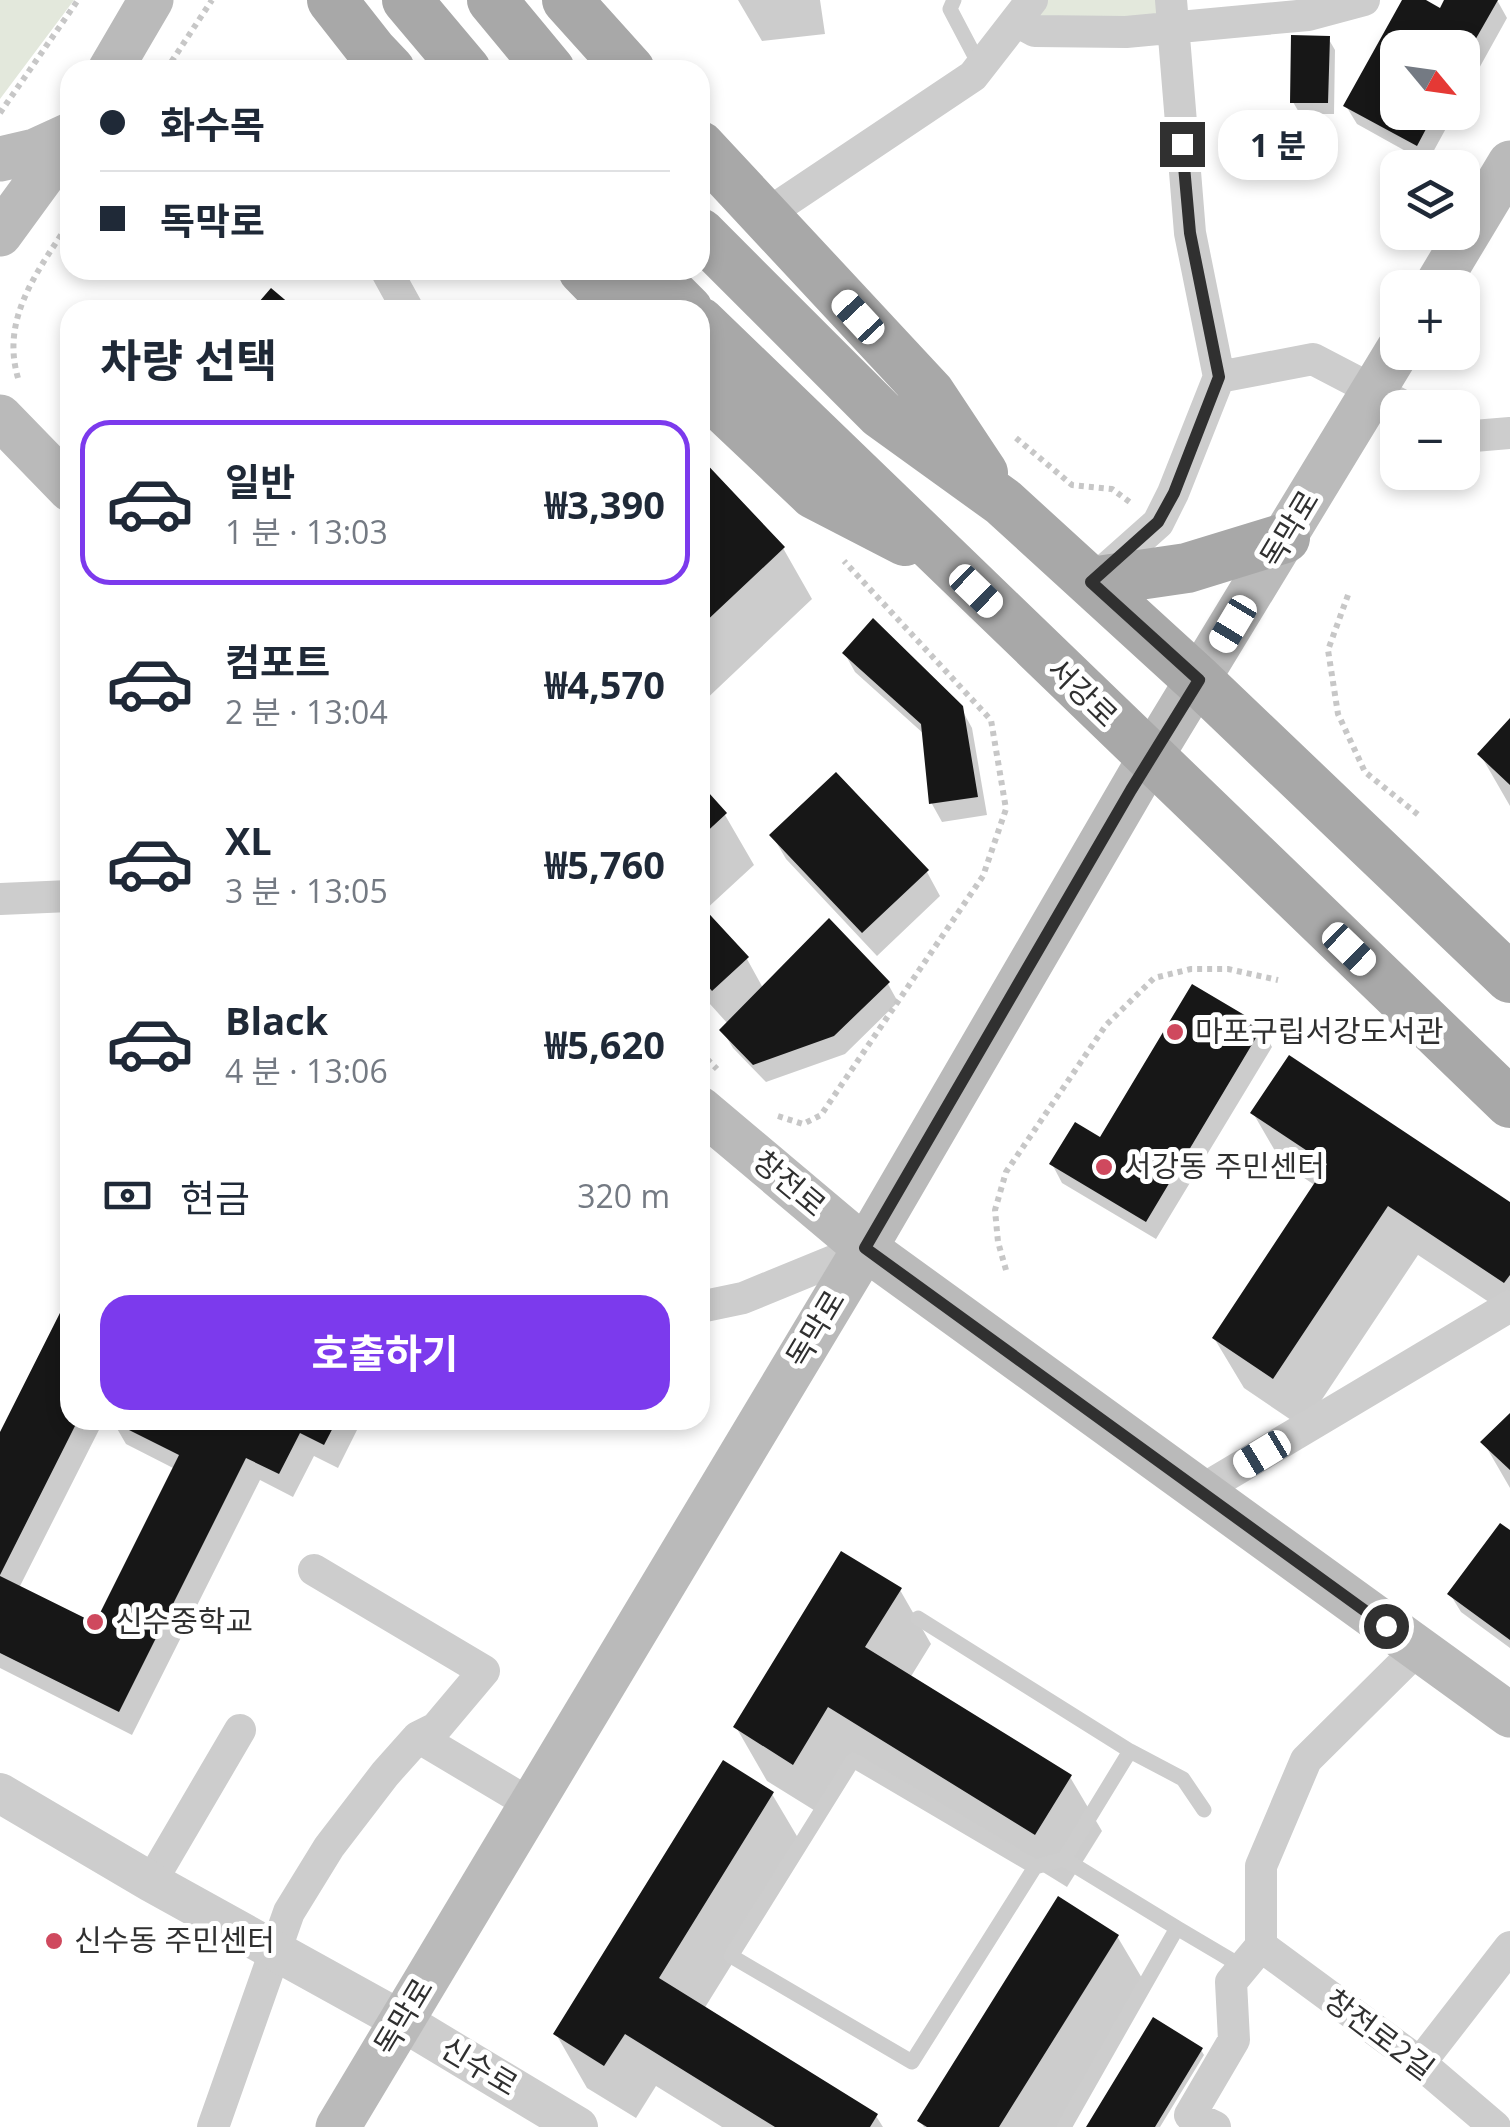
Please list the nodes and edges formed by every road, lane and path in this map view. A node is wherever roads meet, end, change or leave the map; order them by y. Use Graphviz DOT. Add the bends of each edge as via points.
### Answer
graph roads {
  1 [pos="78,0"];
  2 [pos="151,0"];
  3 [pos="212,0"];
  4 [pos="332,0"];
  5 [pos="407,0"];
  6 [pos="492,0"];
  7 [pos="566,0"];
  8 [pos="954,0"];
  9 [pos="1364,0"];
  10 [pos="1024,10"];
  11 [pos="1172,13"];
  12 [pos="116,60"];
  13 [pos="173,60"];
  14 [pos="370,60"];
  15 [pos="458,60"];
  16 [pos="542,60"];
  17 [pos="621,60"];
  18 [pos="980,66"];
  19 [pos="0,114"];
  20 [pos="60,140"];
  21 [pos="60,150"];
  22 [pos="710,157"];
  23 [pos="0,159"];
  24 [pos="1510,163"];
  25 [pos="764,216"];
  26 [pos="0,234"];
  27 [pos="60,237"];
  28 [pos="710,243"];
  29 [pos="1446,270"];
  30 [pos="593,280"];
  31 [pos="658,280"];
  32 [pos="612,300"];
  33 [pos="678,300"];
  34 [pos="710,349"];
  35 [pos="719,373"];
  36 [pos="1219,377"];
  37 [pos="1380,393"];
  38 [pos="10,401"];
  39 [pos="1380,411"];
  40 [pos="1510,433"];
  41 [pos="1480,436"];
  42 [pos="60,474"];
  43 [pos="1003,502"];
  44 [pos="1284,538"];
  45 [pos="840,556"];
  46 [pos="1091,582"];
  47 [pos="1348,595"];
  48 [pos="1199,680"];
  49 [pos="1150,758"];
  50 [pos="1421,817"];
  51 [pos="60,897"];
  52 [pos="0,900"];
  53 [pos="1510,978"];
  54 [pos="1278,980"];
  55 [pos="713,1094"];
  56 [pos="1510,1102"];
  57 [pos="768,1109"];
  58 [pos="865,1248"];
  59 [pos="1006,1270"];
  60 [pos="710,1304"];
  61 [pos="1510,1306"];
  62 [pos="1200,1491"];
  63 [pos="314,1570"];
  64 [pos="918,1618"];
  65 [pos="1418,1648"];
  66 [pos="1510,1716"];
  67 [pos="240,1730"];
  68 [pos="418,1737"];
  69 [pos="1130,1750"];
  70 [pos="0,1793"];
  71 [pos="532,1805"];
  72 [pos="1204,1810"];
  73 [pos="1064,1859"];
  74 [pos="1035,1867"];
  75 [pos="152,1882"];
  76 [pos="1177,1928"];
  77 [pos="1510,1947"];
  78 [pos="274,1950"];
  79 [pos="1252,1956"];
  80 [pos="402,2021"];
  81 [pos="1420,2064"];
  82 [pos="1196,2123"];
  83 [pos="213,2127"];
  84 [pos="338,2127"];
  85 [pos="578,2127"];
  86 [pos="1064,2127"];
  87 [pos="1495,2127"];
  1 -- 19 [label="path"];
  2 -- 12 [label="main road"];
  3 -- 13 [label="path"];
  4 -- 14 [label="main road"];
  5 -- 15 [label="main road"];
  6 -- 16 [label="main road"];
  7 -- 17 [label="main road"];
  8 -- 18 [label="lane" via="950,9"];
  9 -- 11 [label="street" via="1308,15 1223,24"];
  10 -- 11 [label="street" via="1035,30 1126,32"];
  10 -- 18 [label="street"];
  11 -- 36 [label="street" via="1190,233"];
  18 -- 25 [label="street"];
  20 -- 23 [label="main road"];
  21 -- 26 [label="main road"];
  22 -- 25 [label="main road"];
  24 -- 29 [label="main road"];
  25 -- 43 [label="main road" via="930,393"];
  27 -- 38 [label="path" via="13,324"];
  28 -- 43 [label="main road" via="881,414"];
  30 -- 32 [label="main road"];
  31 -- 33 [label="main road"];
  34 -- 35 [label="main road, 서강로"];
  35 -- 49 [label="main road, 서강로" via="842,458"];
  36 -- 37 [label="street" via="1312,360"];
  36 -- 46 [label="street" via="1158,522"];
  38 -- 42 [label="main road"];
  39 -- 44 [label="main road, 독막로"];
  40 -- 41 [label="street"];
  43 -- 46 [label="main road"];
  44 -- 46 [label="main road" via="1187,568"];
  44 -- 48 [label="main road, 독막로"];
  45 -- 57 [label="path" via="990,720 1006,809 983,876 821,1116 803,1124"];
  46 -- 48 [label="main road"];
  47 -- 50 [label="path" via="1328,650 1338,714 1365,772"];
  48 -- 49 [label="main road, 독막로"];
  48 -- 53 [label="main road"];
  49 -- 56 [label="main road, 서강로"];
  49 -- 58 [label="main road, 독막로"];
  51 -- 52 [label="street"];
  54 -- 59 [label="path" via="1191,969 1154,978 1106,1026 1006,1172 995,1210"];
  55 -- 58 [label="main road, 창전로"];
  58 -- 60 [label="street" via="743,1298"];
  58 -- 62 [label="main road, 창전로"];
  58 -- 71 [label="main road, 독막로"];
  61 -- 62 [label="street"];
  62 -- 65 [label="main road, 창전로"];
  63 -- 68 [label="street" via="484,1671 436,1728"];
  64 -- 69 [label="lane"];
  65 -- 66 [label="main road, 창전로"];
  65 -- 79 [label="street" via="1306,1760 1260,1866"];
  67 -- 75 [label="street"];
  68 -- 71 [label="street"];
  68 -- 78 [label="street" via="329,1846"];
  69 -- 72 [label="lane" via="1183,1779"];
  69 -- 73 [label="lane"];
  70 -- 75 [label="street, 신수로"];
  71 -- 80 [label="main road, 독막로"];
  73 -- 74 [label="lane"];
  73 -- 76 [label="lane"];
  74 -- 74 [label="lane" via="912,2062 731,1956 852,1760"];
  75 -- 78 [label="street, 신수로"];
  76 -- 79 [label="lane"];
  76 -- 86 [label="lane"];
  77 -- 81 [label="street"];
  78 -- 80 [label="street, 신수로"];
  78 -- 83 [label="street"];
  79 -- 81 [label="street, 창전로2길"];
  79 -- 82 [label="street" via="1231,1982 1234,2040"];
  80 -- 84 [label="main road, 독막로"];
  80 -- 85 [label="street, 신수로"];
  81 -- 87 [label="street, 창전로2길"];
}
